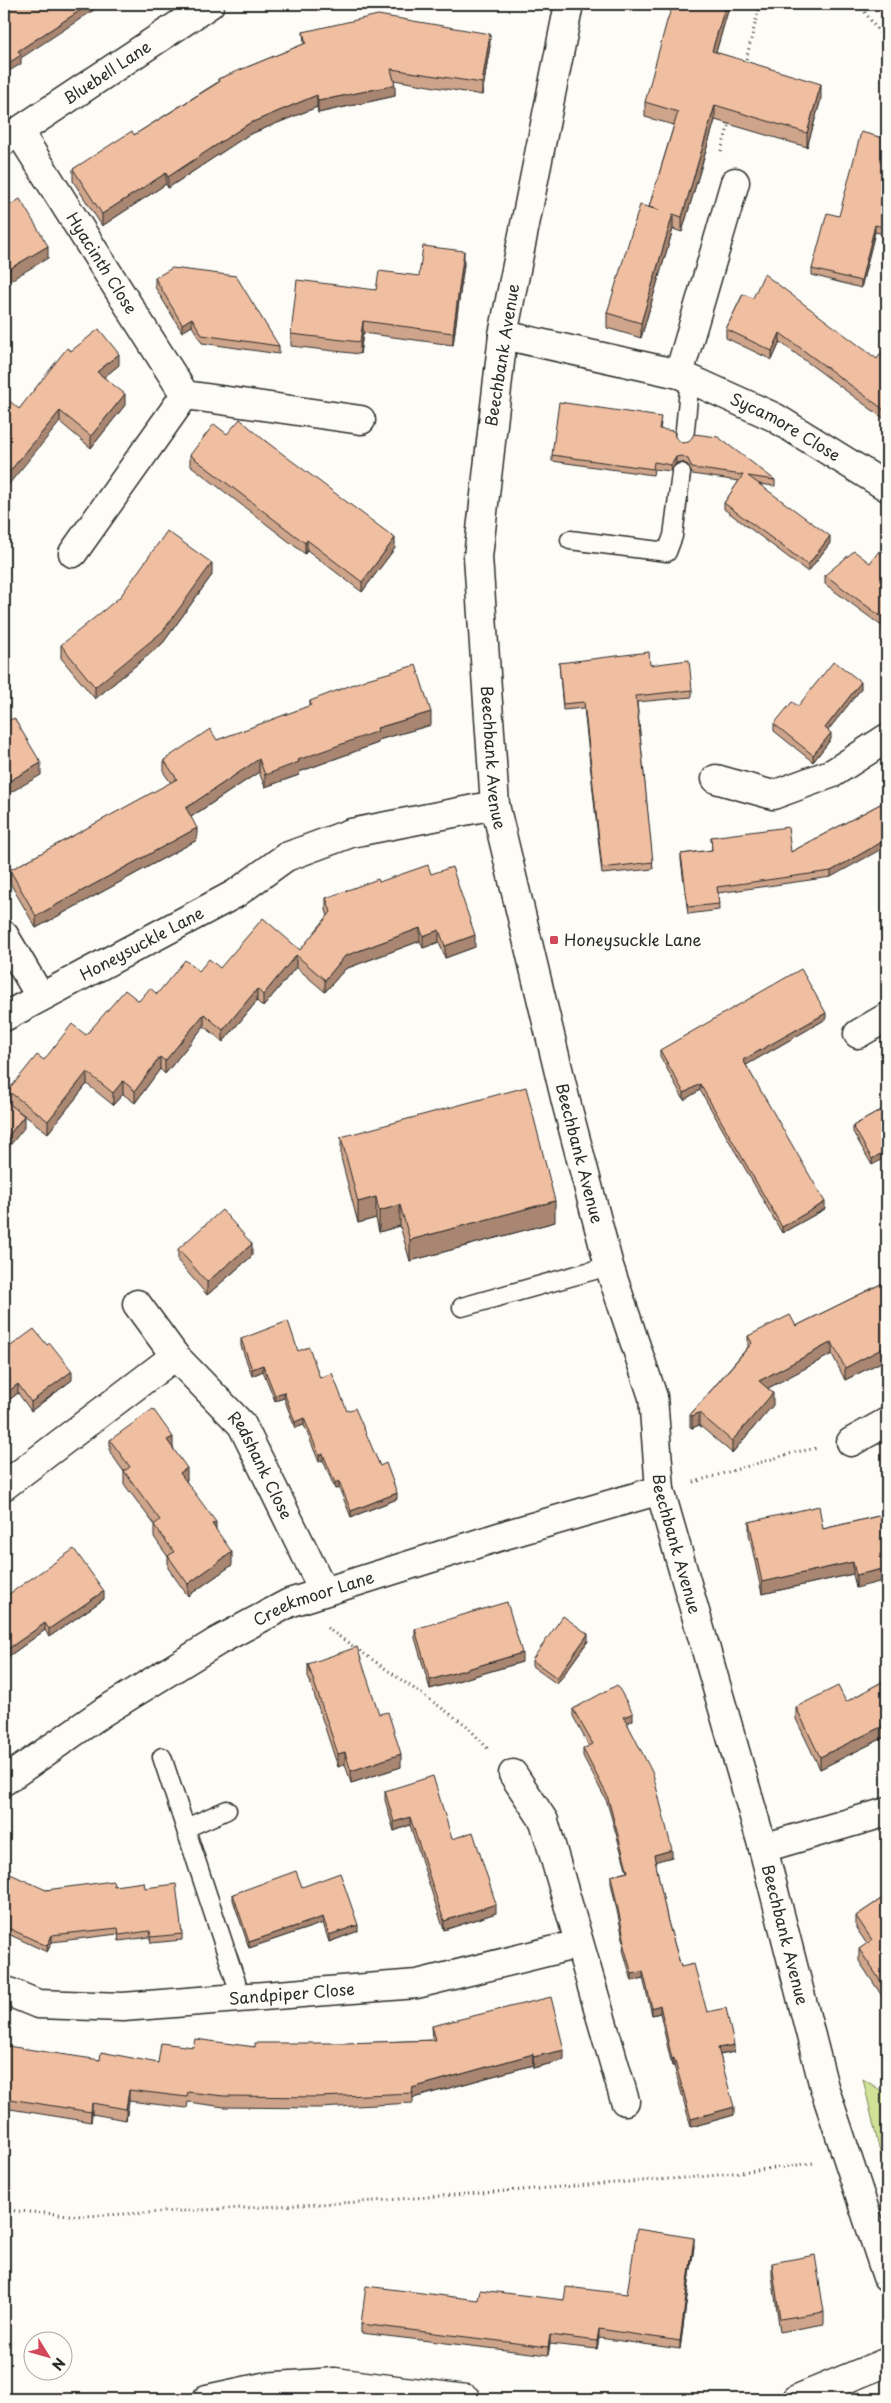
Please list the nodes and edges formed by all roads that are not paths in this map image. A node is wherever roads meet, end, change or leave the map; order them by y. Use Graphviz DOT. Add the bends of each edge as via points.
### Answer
graph roads {
  1 [pos="210,4"];
  2 [pos="569,4"];
  3 [pos="11,137"];
  4 [pos="735,182"];
  5 [pos="503,335"];
  6 [pos="685,376"];
  7 [pos="184,395"];
  8 [pos="361,420"];
  9 [pos="684,439"];
  10 [pos="681,473"];
  11 [pos="887,487"];
  12 [pos="570,540"];
  13 [pos="73,553"];
  14 [pos="887,738"];
  15 [pos="716,779"];
  16 [pos="495,805"];
  17 [pos="4,935"];
  18 [pos="40,996"];
  19 [pos="4,1017"];
  20 [pos="887,1017"];
  21 [pos="858,1034"];
  22 [pos="609,1266"];
  23 [pos="137,1304"];
  24 [pos="462,1307"];
  25 [pos="175,1356"];
  26 [pos="887,1422"];
  27 [pos="851,1442"];
  28 [pos="4,1486"];
  29 [pos="660,1490"];
  30 [pos="323,1590"];
  31 [pos="162,1758"];
  32 [pos="512,1774"];
  33 [pos="4,1781"];
  34 [pos="227,1810"];
  35 [pos="887,1812"];
  36 [pos="186,1828"];
  37 [pos="763,1848"];
  38 [pos="579,1944"];
  39 [pos="4,1990"];
  40 [pos="240,1997"];
  41 [pos="625,2101"];
  42 [pos="887,2277"];
  43 [pos="887,2362"];
  44 [pos="206,2399"];
  45 [pos="466,2399"];
  46 [pos="797,2399"];
  1 -- 3 [label="street, Bluebell Lane"];
  2 -- 5 [label="street, Beechbank Avenue"];
  3 -- 7 [label="street, Hyacinth Close"];
  4 -- 6 [label="street"];
  5 -- 6 [label="street, Sycamore Close"];
  5 -- 16 [label="street, Beechbank Avenue" via="478,557"];
  6 -- 9 [label="lane"];
  6 -- 11 [label="street, Sycamore Close" via="774,417"];
  7 -- 8 [label="street"];
  7 -- 13 [label="street"];
  10 -- 12 [label="lane" via="673,536 667,552"];
  14 -- 15 [label="street" via="833,773 773,795"];
  16 -- 18 [label="street, Honeysuckle Lane" via="351,833 286,857 235,894"];
  16 -- 22 [label="street, Beechbank Avenue"];
  17 -- 18 [label="street"];
  18 -- 19 [label="street, Honeysuckle Lane"];
  20 -- 21 [label="street"];
  22 -- 24 [label="lane"];
  22 -- 29 [label="street, Beechbank Avenue" via="653,1396"];
  23 -- 25 [label="street, Redshank Close"];
  25 -- 28 [label="street"];
  25 -- 30 [label="street, Redshank Close" via="242,1425"];
  26 -- 27 [label="street"];
  29 -- 30 [label="street, Creekmoor Lane"];
  29 -- 37 [label="street, Beechbank Avenue"];
  30 -- 33 [label="street, Creekmoor Lane" via="289,1602 218,1641 103,1712"];
  31 -- 36 [label="lane"];
  32 -- 38 [label="street" via="544,1821"];
  34 -- 36 [label="lane"];
  35 -- 37 [label="street"];
  36 -- 40 [label="lane"];
  37 -- 42 [label="street, Beechbank Avenue" via="824,2087"];
  38 -- 40 [label="street, Sandpiper Close" via="417,1984"];
  38 -- 41 [label="street"];
  39 -- 40 [label="street, Sandpiper Close" via="38,2004 123,2008"];
  43 -- 46 [label="street"];
  44 -- 45 [label="street" via="263,2387 335,2382"];
}
